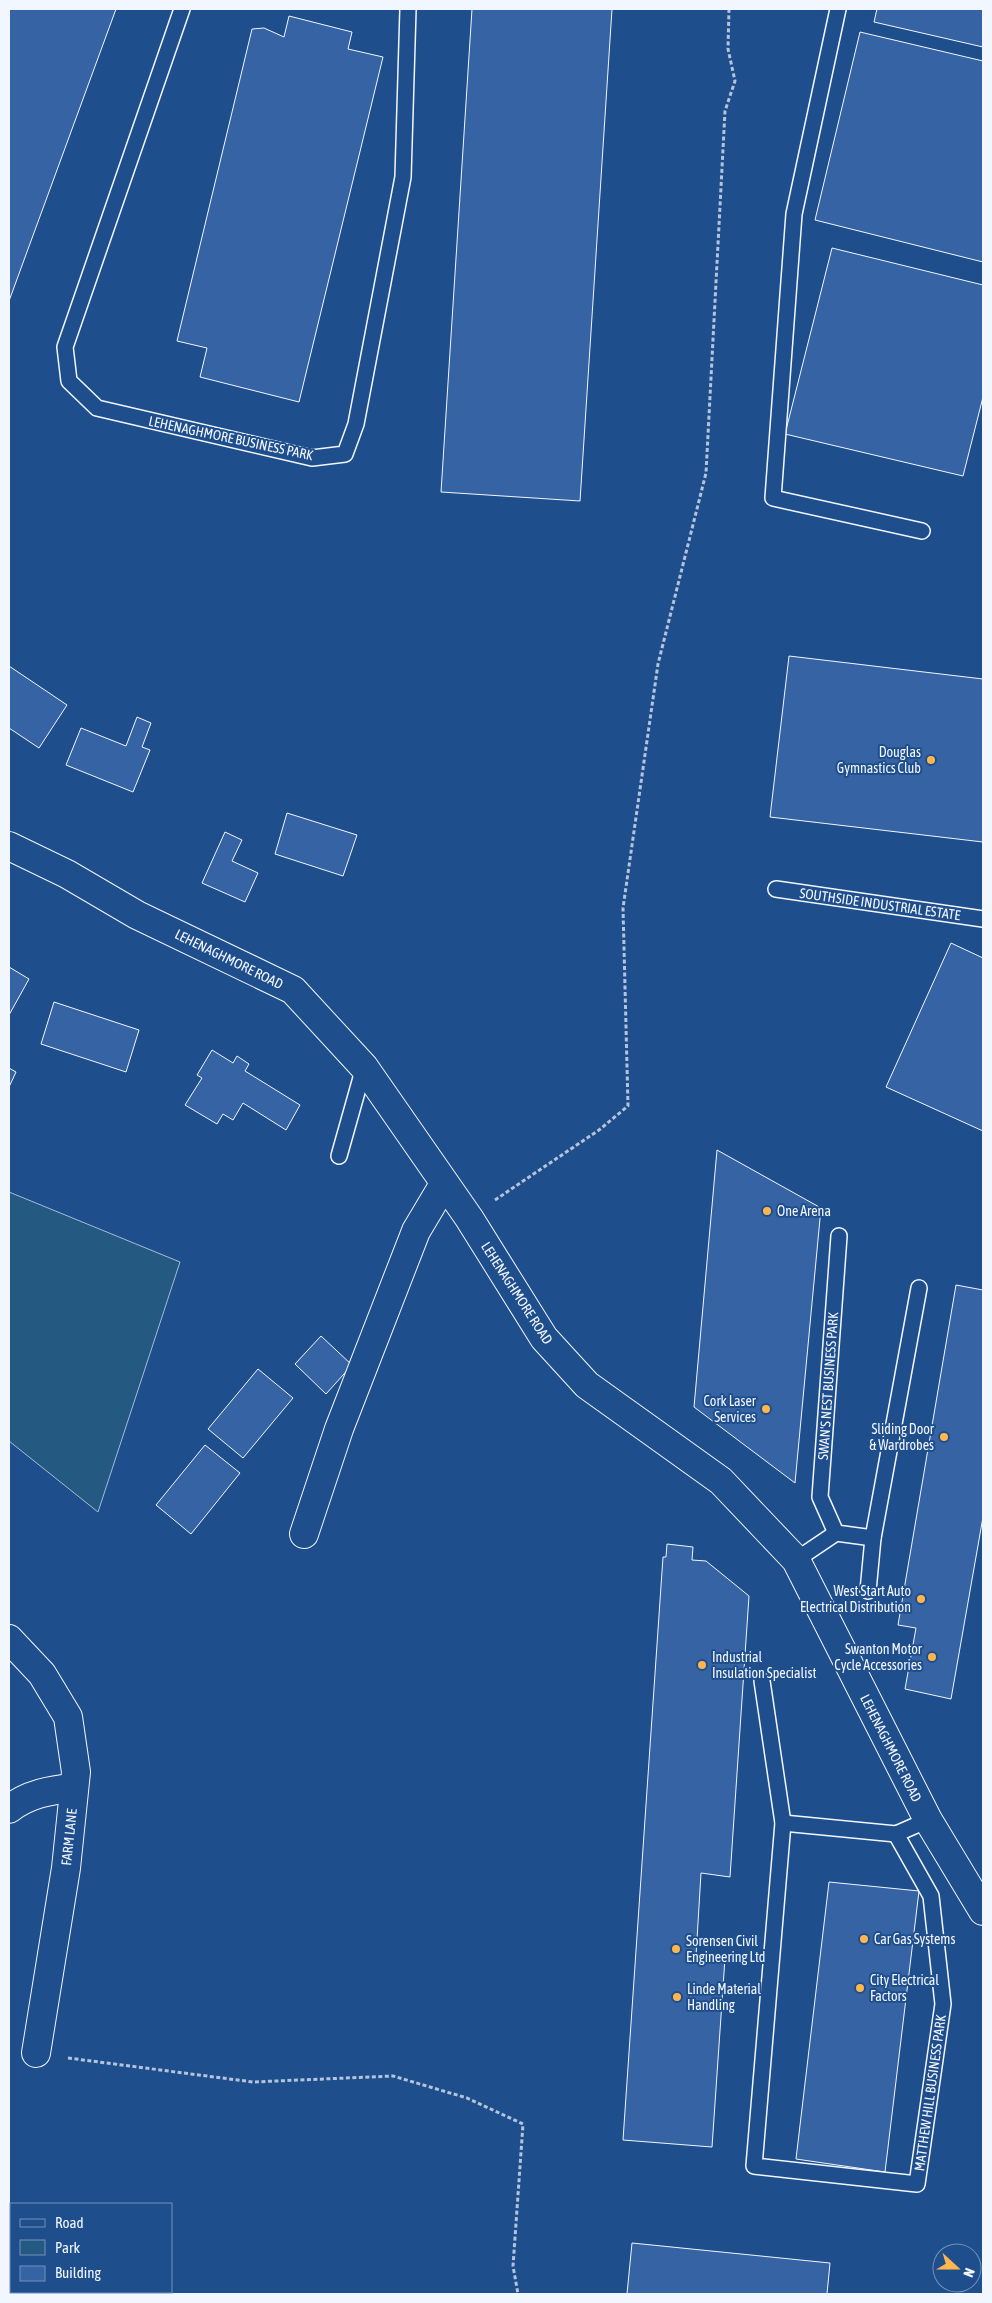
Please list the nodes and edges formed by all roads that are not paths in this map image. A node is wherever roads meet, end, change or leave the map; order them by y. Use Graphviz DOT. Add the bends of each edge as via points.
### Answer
graph roads {
  1 [pos="182,9"];
  2 [pos="408,9"];
  3 [pos="838,9"];
  4 [pos="922,530"];
  5 [pos="9,846"];
  6 [pos="776,889"];
  7 [pos="983,919"];
  8 [pos="364,1067"];
  9 [pos="339,1156"];
  10 [pos="444,1184"];
  11 [pos="839,1236"];
  12 [pos="919,1288"];
  13 [pos="836,1533"];
  14 [pos="304,1534"];
  15 [pos="873,1538"];
  16 [pos="796,1560"];
  17 [pos="868,1591"];
  18 [pos="9,1639"];
  19 [pos="762,1681"];
  20 [pos="74,1788"];
  21 [pos="9,1809"];
  22 [pos="928,1820"];
  23 [pos="783,1823"];
  24 [pos="896,1834"];
  25 [pos="983,1911"];
  26 [pos="36,2053"];
  1 -- 2 [label="lane, LEHENAGHMORE BUSINESS PARK" via="65,347 69,381 97,408 312,458 344,454 356,424 403,177"];
  3 -- 4 [label="lane" via="794,214 774,498"];
  5 -- 8 [label="street, LEHENAGHMORE ROAD" via="67,874 137,915 294,990"];
  6 -- 7 [label="lane, SOUTHSIDE INDUSTRIAL ESTATE"];
  8 -- 9 [label="lane"];
  8 -- 10 [label="street, LEHENAGHMORE ROAD"];
  10 -- 14 [label="street" via="416,1231 339,1429"];
  10 -- 16 [label="street, LEHENAGHMORE ROAD" via="544,1338 587,1385 721,1481"];
  11 -- 13 [label="lane, SWAN'S NEST BUSINESS PARK" via="820,1497"];
  12 -- 15 [label="lane"];
  13 -- 15 [label="lane"];
  13 -- 16 [label="lane"];
  15 -- 17 [label="lane"];
  16 -- 22 [label="street, LEHENAGHMORE ROAD"];
  18 -- 20 [label="street, FARM LANE" via="42,1674 68,1717 76,1772"];
  19 -- 23 [label="lane, MATTHEW HILL BUSINESS PARK"];
  20 -- 21 [label="street" via="48,1790"];
  20 -- 26 [label="street, FARM LANE" via="66,1868"];
  22 -- 24 [label="lane"];
  22 -- 25 [label="street, LEHENAGHMORE ROAD"];
  23 -- 24 [label="lane"];
  23 -- 24 [label="lane, MATTHEW HILL BUSINESS PARK" via="754,2166 917,2184 943,2004 931,1896"];
}
